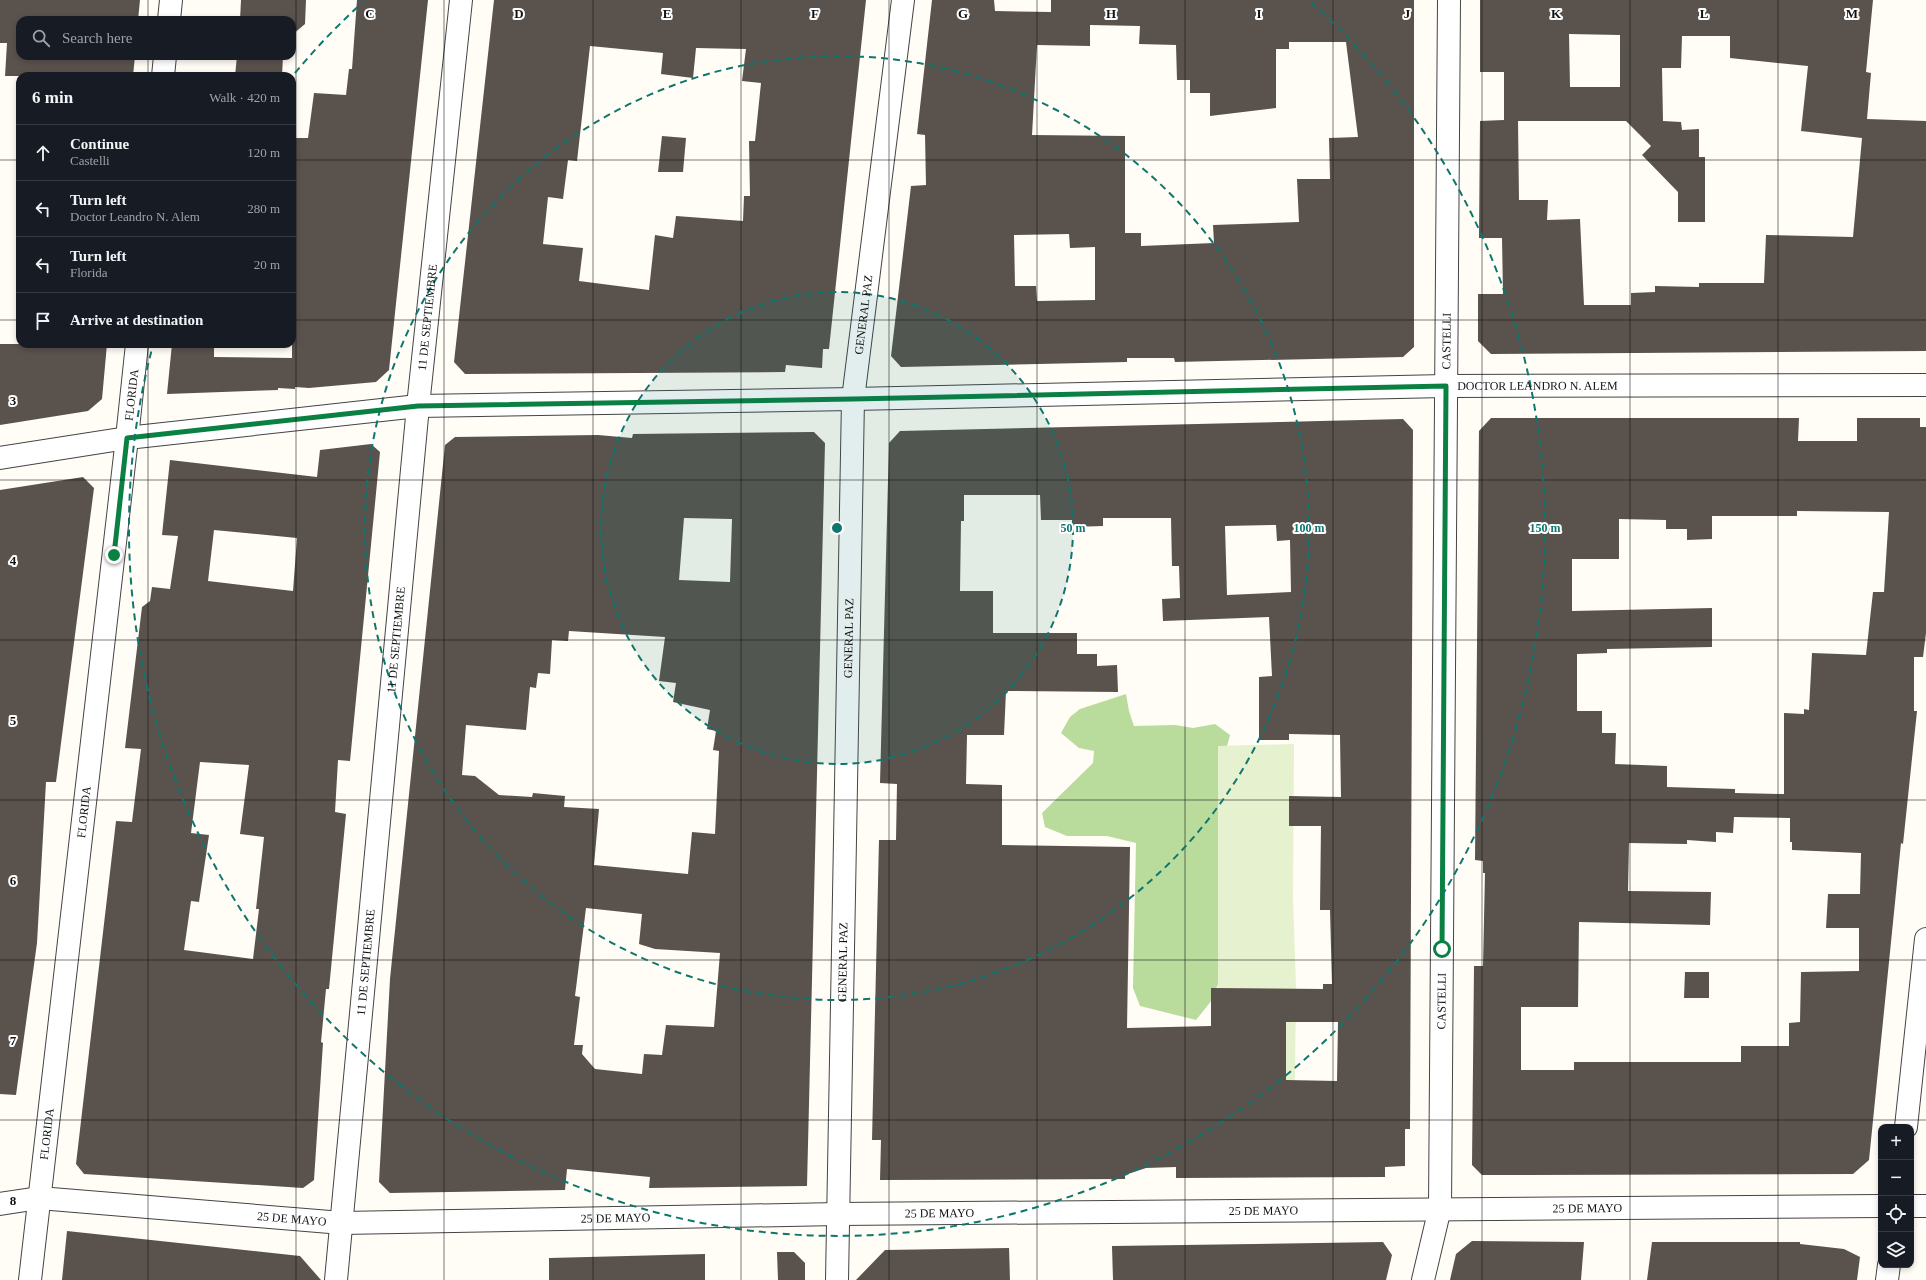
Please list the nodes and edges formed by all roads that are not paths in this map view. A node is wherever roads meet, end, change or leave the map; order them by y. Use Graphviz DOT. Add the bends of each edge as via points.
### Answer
graph roads {
  1 [pos="170,0"];
  2 [pos="461,0"];
  3 [pos="903,0"];
  4 [pos="1448,0"];
  5 [pos="169,16"];
  6 [pos="165,60"];
  7 [pos="163,72"];
  8 [pos="137,348"];
  9 [pos="1926,385"];
  10 [pos="1446,386"];
  11 [pos="853,399"];
  12 [pos="418,406"];
  13 [pos="127,438"];
  14 [pos="0,458"];
  15 [pos="1926,939"];
  16 [pos="1906,1124"];
  17 [pos="40,1198"];
  18 [pos="0,1204"];
  19 [pos="1878,1206"];
  20 [pos="1914,1206"];
  21 [pos="1926,1206"];
  22 [pos="1440,1208"];
  23 [pos="838,1214"];
  24 [pos="342,1222"];
  25 [pos="1889,1268"];
  26 [pos="30,1280"];
  27 [pos="336,1280"];
  28 [pos="837,1280"];
  29 [pos="1423,1280"];
  30 [pos="1887,1280"];
  1 -- 5 [label="street"];
  2 -- 12 [label="street, 11 DE SEPTIEMBRE"];
  3 -- 11 [label="street, GENERAL PAZ"];
  4 -- 10 [label="street, CASTELLI"];
  6 -- 7 [label="street"];
  8 -- 13 [label="street, FLORIDA"];
  9 -- 10 [label="street, DOCTOR LEANDRO N. ALEM"];
  10 -- 11 [label="street, DOCTOR LEANDRO N. ALEM"];
  10 -- 22 [label="street, CASTELLI"];
  11 -- 12 [label="street, DOCTOR LEANDRO N. ALEM"];
  11 -- 23 [label="street, GENERAL PAZ"];
  12 -- 13 [label="street, DOCTOR LEANDRO N. ALEM"];
  12 -- 24 [label="street, 11 DE SEPTIEMBRE"];
  13 -- 14 [label="street, DOCTOR LEANDRO N. ALEM"];
  13 -- 17 [label="street, FLORIDA"];
  15 -- 16 [label="street"];
  17 -- 18 [label="street, 25 DE MAYO"];
  17 -- 24 [label="street, 25 DE MAYO"];
  17 -- 26 [label="street, FLORIDA"];
  19 -- 22 [label="street, 25 DE MAYO"];
  20 -- 21 [label="street"];
  22 -- 23 [label="street, 25 DE MAYO"];
  22 -- 29 [label="street, CASTELLI"];
  23 -- 24 [label="street, 25 DE MAYO"];
  23 -- 28 [label="street, GENERAL PAZ"];
  24 -- 27 [label="street, 11 DE SEPTIEMBRE"];
  25 -- 30 [label="street"];
}
